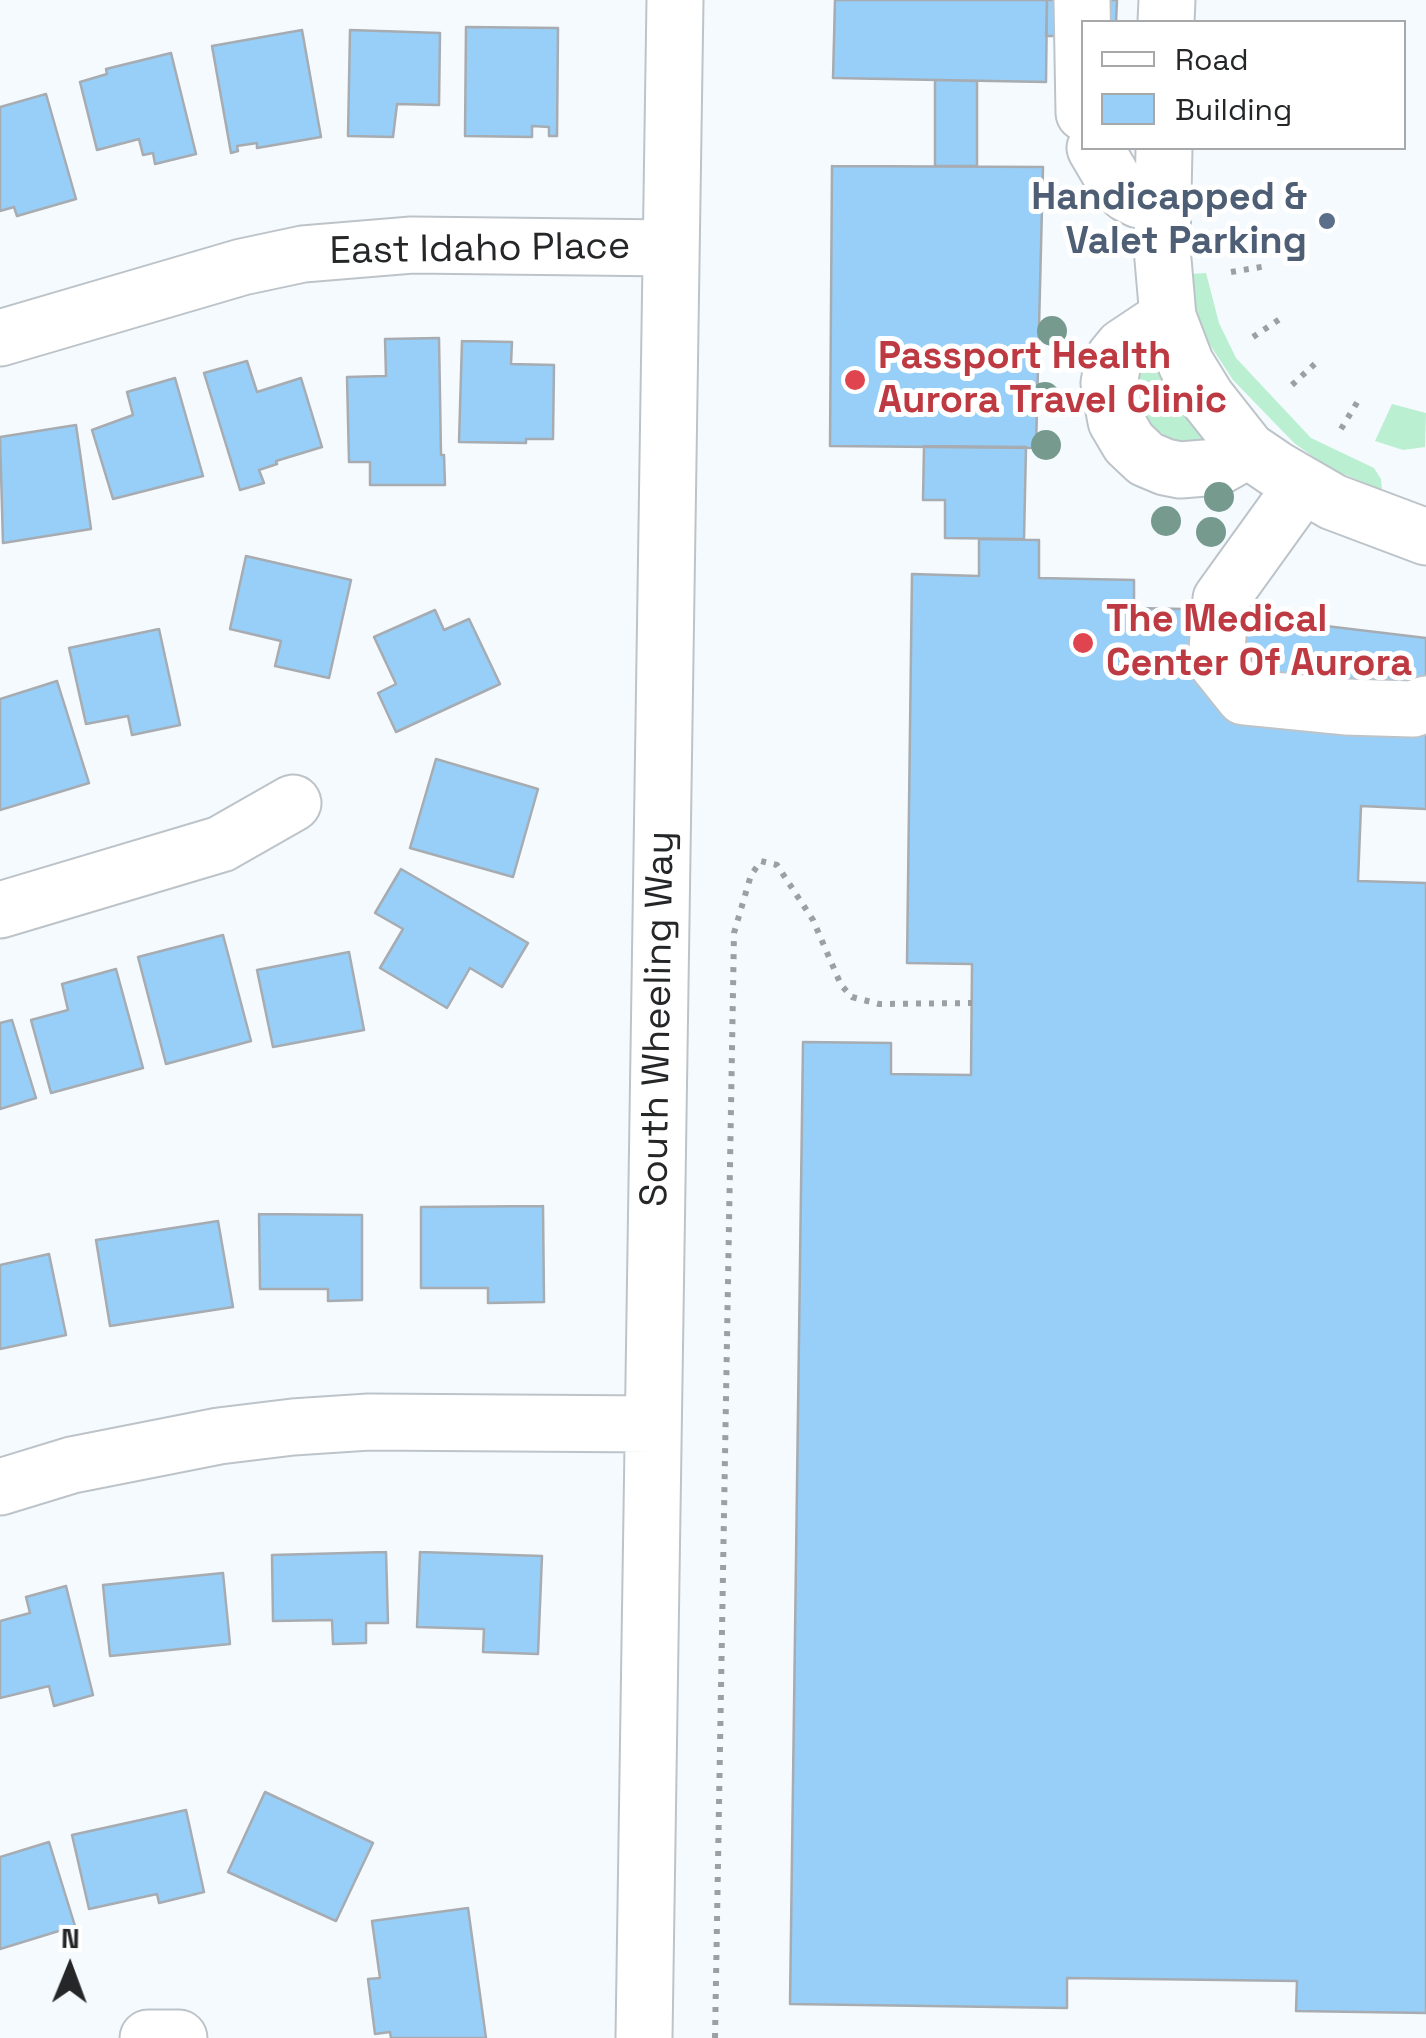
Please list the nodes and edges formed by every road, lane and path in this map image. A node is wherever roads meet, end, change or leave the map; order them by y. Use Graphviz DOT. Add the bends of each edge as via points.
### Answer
graph roads {
  1 [pos="675,0"];
  2 [pos="1096,150"];
  3 [pos="1164,150"];
  4 [pos="1228,197"];
  5 [pos="1267,197"];
  6 [pos="1162,203"];
  7 [pos="1068,245"];
  8 [pos="1096,246"];
  9 [pos="671,248"];
  10 [pos="1267,266"];
  11 [pos="1231,272"];
  12 [pos="1283,316"];
  13 [pos="1168,317"];
  14 [pos="1252,336"];
  15 [pos="0,338"];
  16 [pos="1319,360"];
  17 [pos="1292,385"];
  18 [pos="1361,396"];
  19 [pos="1341,428"];
  20 [pos="1248,450"];
  21 [pos="1304,485"];
  22 [pos="1426,536"];
  23 [pos="1426,704"];
  24 [pos="292,803"];
  25 [pos="0,910"];
  26 [pos="972,1004"];
  27 [pos="653,1424"];
  28 [pos="0,1487"];
  29 [pos="148,2038"];
  30 [pos="179,2038"];
  31 [pos="644,2038"];
  32 [pos="715,2038"];
  1 -- 9 [label="street, South Wheeling Way"];
  2 -- 6 [label="street" via="1127,194"];
  3 -- 6 [label="street"];
  4 -- 5 [label="path"];
  6 -- 13 [label="street"];
  7 -- 8 [label="path"];
  9 -- 15 [label="street, East Idaho Place" via="412,245 303,254"];
  9 -- 27 [label="street, South Wheeling Way"];
  10 -- 11 [label="path"];
  12 -- 14 [label="path"];
  13 -- 20 [label="street" via="1192,373"];
  13 -- 20 [label="street" via="1114,358 1109,383 1116,422 1146,459 1165,467 1218,467"];
  16 -- 17 [label="path"];
  18 -- 19 [label="path"];
  20 -- 21 [label="street"];
  21 -- 22 [label="street"];
  21 -- 23 [label="street" via="1221,599 1216,662 1244,698 1413,709"];
  24 -- 25 [label="street" via="221,844"];
  26 -- 32 [label="path" via="879,1004 852,997 777,865 762,860 752,875 734,933"];
  27 -- 28 [label="street" via="369,1422 293,1428 72,1465"];
  27 -- 31 [label="street, South Wheeling Way"];
  29 -- 30 [label="street"];
}
